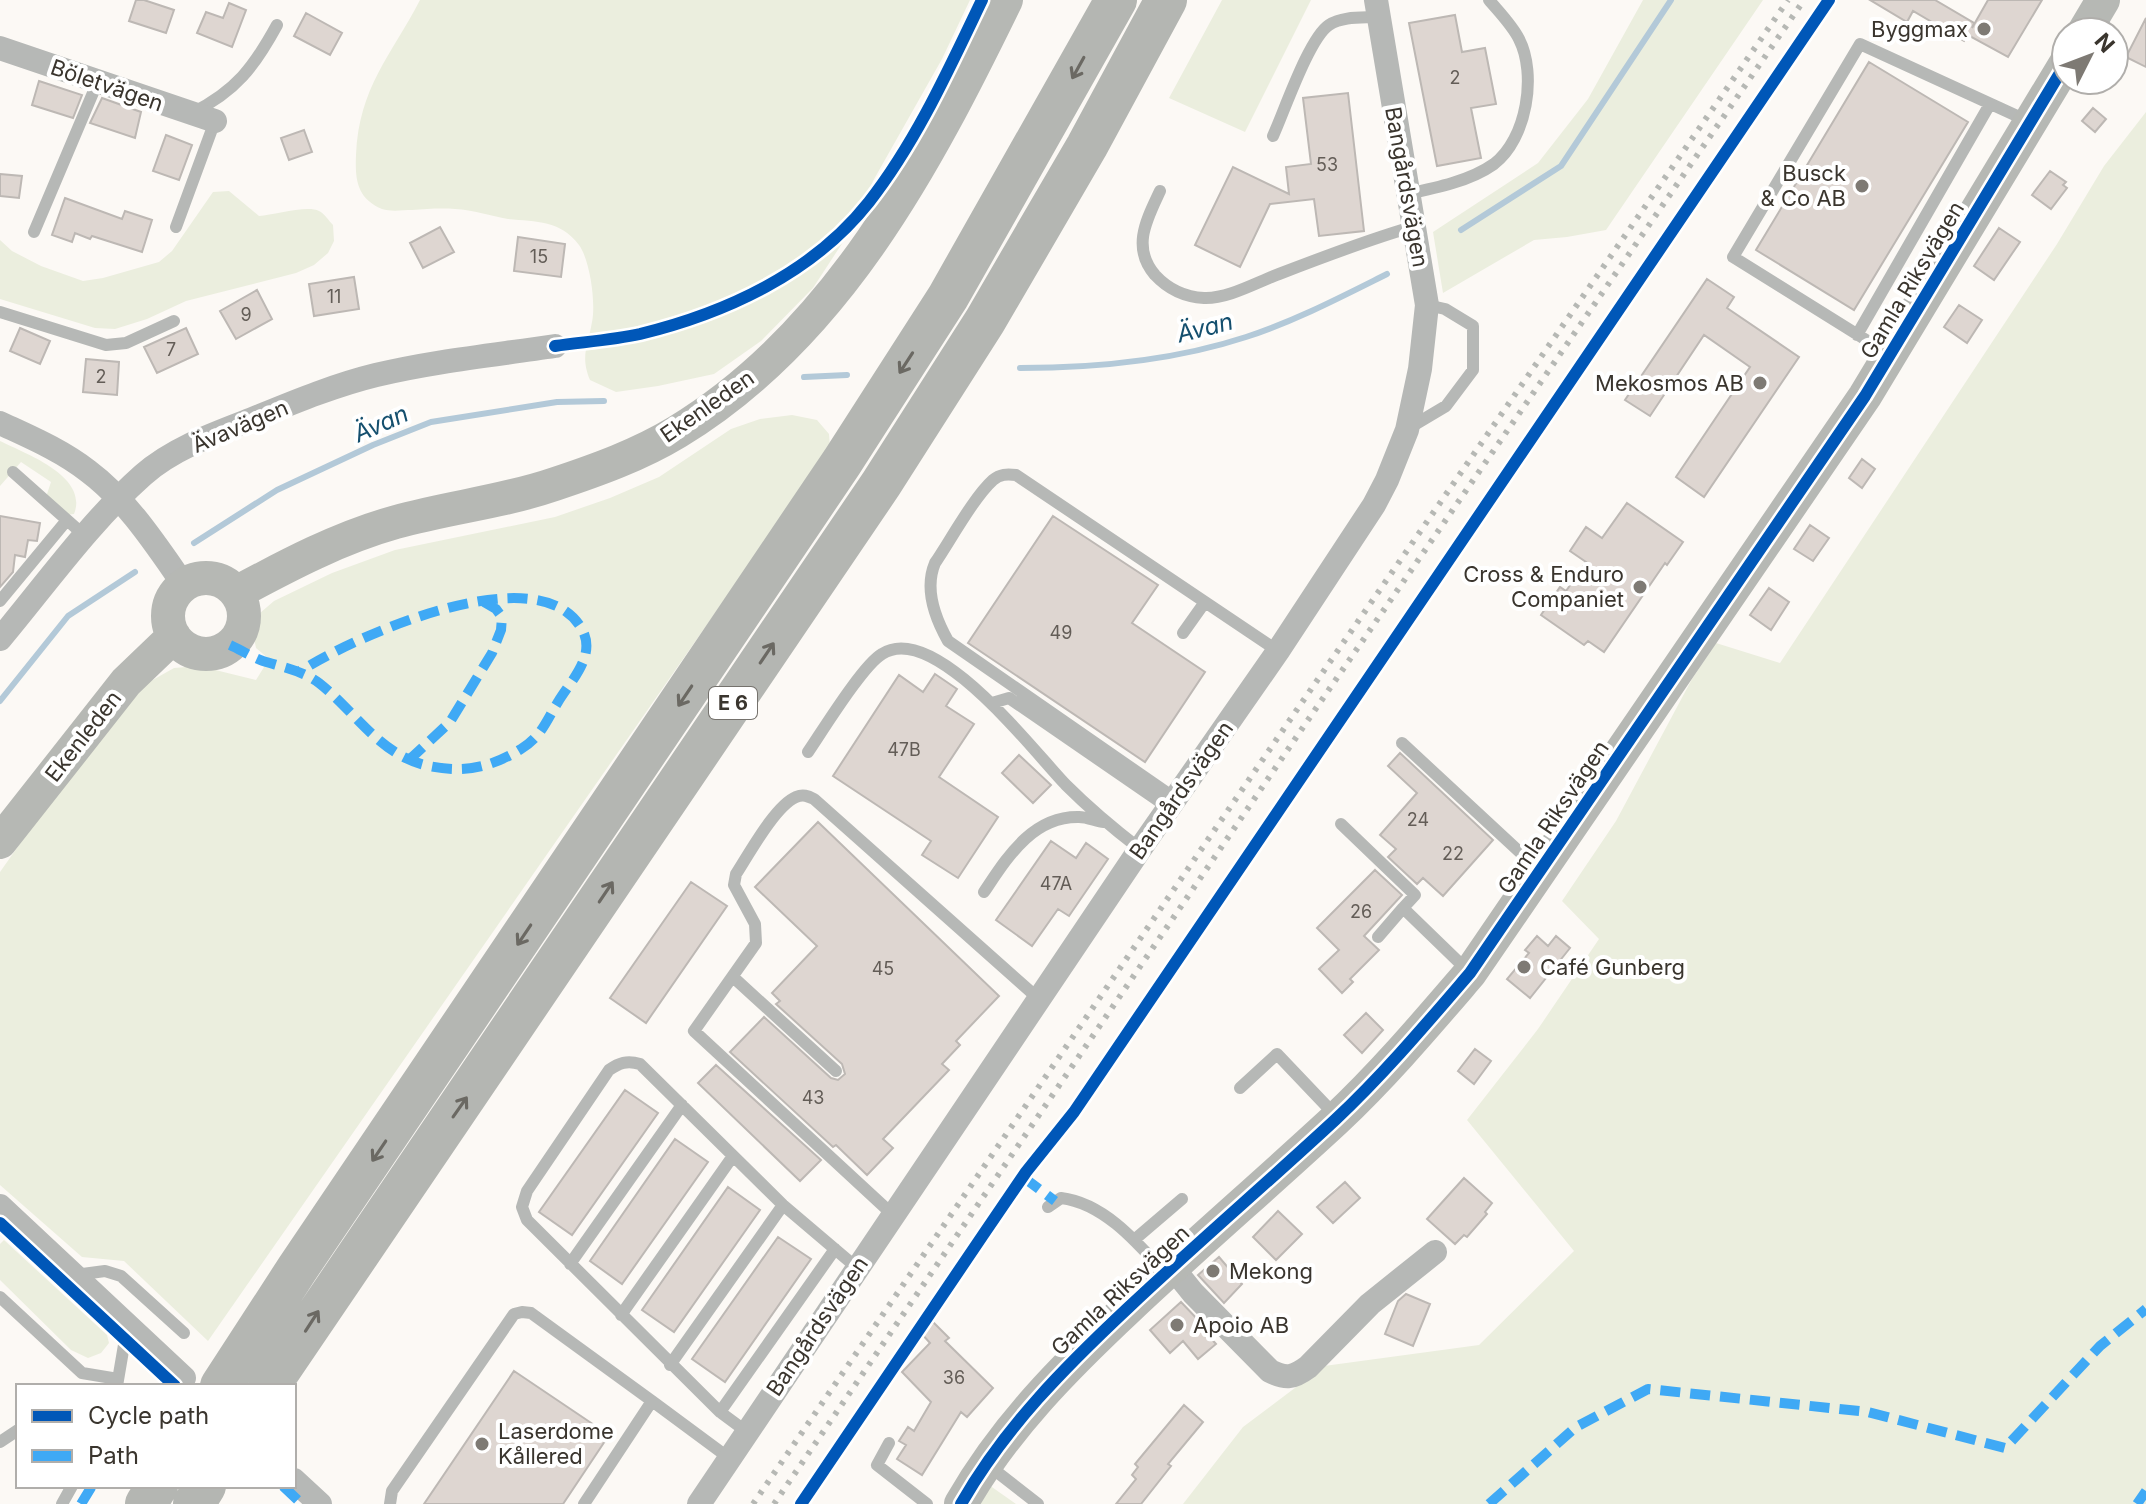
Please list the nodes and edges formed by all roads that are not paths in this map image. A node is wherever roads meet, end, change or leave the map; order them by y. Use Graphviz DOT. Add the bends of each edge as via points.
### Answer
graph roads {
  1 [pos="1006,0"];
  2 [pos="1116,0"];
  3 [pos="1166,0"];
  4 [pos="1489,0"];
  5 [pos="1377,8"];
  6 [pos="277,25"];
  7 [pos="0,48"];
  8 [pos="98,81"];
  9 [pos="2050,90"];
  10 [pos="1990,104"];
  11 [pos="203,117"];
  12 [pos="2031,122"];
  13 [pos="1273,136"];
  14 [pos="1160,191"];
  15 [pos="1407,194"];
  16 [pos="176,227"];
  17 [pos="1412,227"];
  18 [pos="34,232"];
  19 [pos="1427,305"];
  20 [pos="0,312"];
  21 [pos="174,321"];
  22 [pos="1857,335"];
  23 [pos="555,346"];
  24 [pos="1889,355"];
  25 [pos="0,423"];
  26 [pos="1407,430"];
  27 [pos="13,472"];
  28 [pos="119,500"];
  29 [pos="67,520"];
  30 [pos="85,536"];
  31 [pos="184,585"];
  32 [pos="236,593"];
  33 [pos="0,601"];
  34 [pos="1205,602"];
  35 [pos="1183,633"];
  36 [pos="174,636"];
  37 [pos="0,639"];
  38 [pos="1278,651"];
  39 [pos="992,703"];
  40 [pos="1402,743"];
  41 [pos="808,752"];
  42 [pos="1173,804"];
  43 [pos="1106,823"];
  44 [pos="1341,824"];
  45 [pos="0,842"];
  46 [pos="1140,849"];
  47 [pos="1541,871"];
  48 [pos="984,892"];
  49 [pos="1403,908"];
  50 [pos="1378,937"];
  51 [pos="1470,973"];
  52 [pos="733,977"];
  53 [pos="1040,1000"];
  54 [pos="836,1071"];
  55 [pos="1240,1088"];
  56 [pos="682,1105"];
  57 [pos="1337,1118"];
  58 [pos="733,1156"];
  59 [pos="1075,1186"];
  60 [pos="1070,1199"];
  61 [pos="1182,1199"];
  62 [pos="783,1205"];
  63 [pos="0,1206"];
  64 [pos="1048,1207"];
  65 [pos="892,1214"];
  66 [pos="1134,1240"];
  67 [pos="835,1249"];
  68 [pos="1435,1252"];
  69 [pos="570,1264"];
  70 [pos="856,1267"];
  71 [pos="1168,1270"];
  72 [pos="75,1275"];
  73 [pos="0,1297"];
  74 [pos="621,1315"];
  75 [pos="122,1319"];
  76 [pos="184,1333"];
  77 [pos="670,1365"];
  78 [pos="203,1382"];
  79 [pos="117,1383"];
  80 [pos="270,1384"];
  81 [pos="652,1401"];
  82 [pos="720,1412"];
  83 [pos="747,1432"];
  84 [pos="889,1443"];
  85 [pos="729,1458"];
  86 [pos="985,1463"];
  87 [pos="296,1482"];
  88 [pos="320,1504"];
  89 [pos="390,1504"];
  90 [pos="584,1504"];
  91 [pos="699,1504"];
  92 [pos="927,1504"];
  93 [pos="961,1504"];
  94 [pos="1038,1504"];
  1 -- 32 [label="street, Ekenleden" via="957,102 875,239 791,339 712,408 630,456 502,499 350,537"];
  2 -- 78 [label="highway, E 6, one-way" via="948,297 824,488 297,1269"];
  80 -- 3 [label="highway, E 6, one-way" via="881,484 985,321"];
  4 -- 15 [label="lane" via="1519,39 1528,68 1528,100 1517,132 1495,163 1448,184"];
  5 -- 13 [label="lane" via="1329,25 1316,39"];
  5 -- 15 [label="street, Bangårdsvägen"];
  6 -- 11 [label="lane" via="251,69"];
  7 -- 8 [label="street, Böletvägen"];
  8 -- 11 [label="street, Böletvägen"];
  8 -- 18 [label="lane"];
  9 -- 12 [label="street, Gamla Riksvägen"];
  10 -- 12 [label="lane"];
  10 -- 22 [label="lane"];
  10 -- 22 [label="lane" via="1860,44 1733,257"];
  11 -- 16 [label="lane"];
  12 -- 24 [label="street, Gamla Riksvägen"];
  14 -- 17 [label="lane" via="1143,228 1147,264 1177,292 1206,298"];
  15 -- 17 [label="street, Bangårdsvägen"];
  17 -- 19 [label="street, Bangårdsvägen"];
  19 -- 26 [label="street, Bangårdsvägen"];
  19 -- 26 [label="lane" via="1473,326 1473,370 1446,406"];
  20 -- 21 [label="lane" via="106,345 126,343"];
  22 -- 24 [label="lane"];
  23 -- 28 [label="street, Ävavägen" via="374,376 323,392 170,456 144,473"];
  24 -- 47 [label="street, Gamla Riksvägen"];
  25 -- 28 [label="street" via="88,471"];
  26 -- 38 [label="street, Bangårdsvägen" via="1374,505"];
  27 -- 29 [label="lane"];
  28 -- 30 [label="street, Ävavägen"];
  28 -- 31 [label="street"];
  29 -- 30 [label="lane"];
  29 -- 33 [label="lane"];
  30 -- 37 [label="street, Ävavägen"];
  31 -- 32 [label="street" via="216,579"];
  31 -- 36 [label="street" via="168,609"];
  32 -- 36 [label="street" via="243,626 230,645 200,654"];
  34 -- 35 [label="lane"];
  34 -- 38 [label="lane"];
  34 -- 42 [label="lane" via="1016,475 994,479 930,574 937,623 948,641"];
  36 -- 45 [label="street, Ekenleden" via="126,682"];
  38 -- 42 [label="street, Bangårdsvägen"];
  39 -- 41 [label="lane" via="927,655 892,649 873,660"];
  39 -- 42 [label="lane" via="1009,698"];
  39 -- 43 [label="lane"];
  40 -- 47 [label="lane"];
  42 -- 46 [label="street, Bangårdsvägen"];
  43 -- 46 [label="lane"];
  43 -- 48 [label="lane" via="1079,817 1038,828 1012,852"];
  44 -- 49 [label="lane" via="1415,895"];
  46 -- 53 [label="street, Bangårdsvägen"];
  47 -- 51 [label="street, Gamla Riksvägen"];
  49 -- 50 [label="lane"];
  49 -- 51 [label="lane"];
  51 -- 57 [label="street, Gamla Riksvägen"];
  52 -- 53 [label="lane" via="756,943 755,924 734,885 736,874 780,811 804,795"];
  52 -- 54 [label="lane"];
  52 -- 65 [label="lane" via="694,1031"];
  53 -- 65 [label="street, Bangårdsvägen"];
  55 -- 57 [label="lane" via="1277,1054"];
  56 -- 58 [label="lane"];
  56 -- 69 [label="lane"];
  56 -- 69 [label="lane" via="640,1064 619,1063 609,1070 527,1191 522,1207 527,1220"];
  57 -- 71 [label="street, Gamla Riksvägen"];
  58 -- 62 [label="lane"];
  58 -- 74 [label="lane"];
  59 -- 60 [label="lane"];
  60 -- 64 [label="lane" via="1061,1198"];
  60 -- 66 [label="lane, Gamla Riksvägen"];
  61 -- 66 [label="lane"];
  62 -- 67 [label="lane"];
  62 -- 77 [label="lane"];
  63 -- 72 [label="street"];
  65 -- 70 [label="street, Bangårdsvägen"];
  66 -- 71 [label="lane, Gamla Riksvägen"];
  67 -- 70 [label="lane"];
  67 -- 82 [label="lane"];
  68 -- 71 [label="street, Gamla Riksvägen" via="1370,1304 1308,1367 1284,1378 1270,1371"];
  69 -- 74 [label="lane"];
  70 -- 83 [label="street, Bangårdsvägen"];
  71 -- 86 [label="street, Gamla Riksvägen" via="1042,1392"];
  72 -- 75 [label="street"];
  72 -- 76 [label="lane" via="94,1271 121,1276"];
  73 -- 79 [label="lane" via="82,1373"];
  74 -- 77 [label="lane"];
  75 -- 78 [label="street"];
  75 -- 79 [label="lane" via="125,1339"];
  77 -- 82 [label="lane"];
  81 -- 85 [label="lane"];
  81 -- 89 [label="lane" via="531,1313 514,1314 392,1491"];
  81 -- 90 [label="lane"];
  82 -- 83 [label="lane"];
  83 -- 85 [label="street, Bangårdsvägen"];
  84 -- 92 [label="lane" via="877,1465"];
  85 -- 91 [label="street, Bangårdsvägen"];
  86 -- 93 [label="street, Gamla Riksvägen"];
  86 -- 94 [label="lane"];
  87 -- 88 [label="street"];
}
